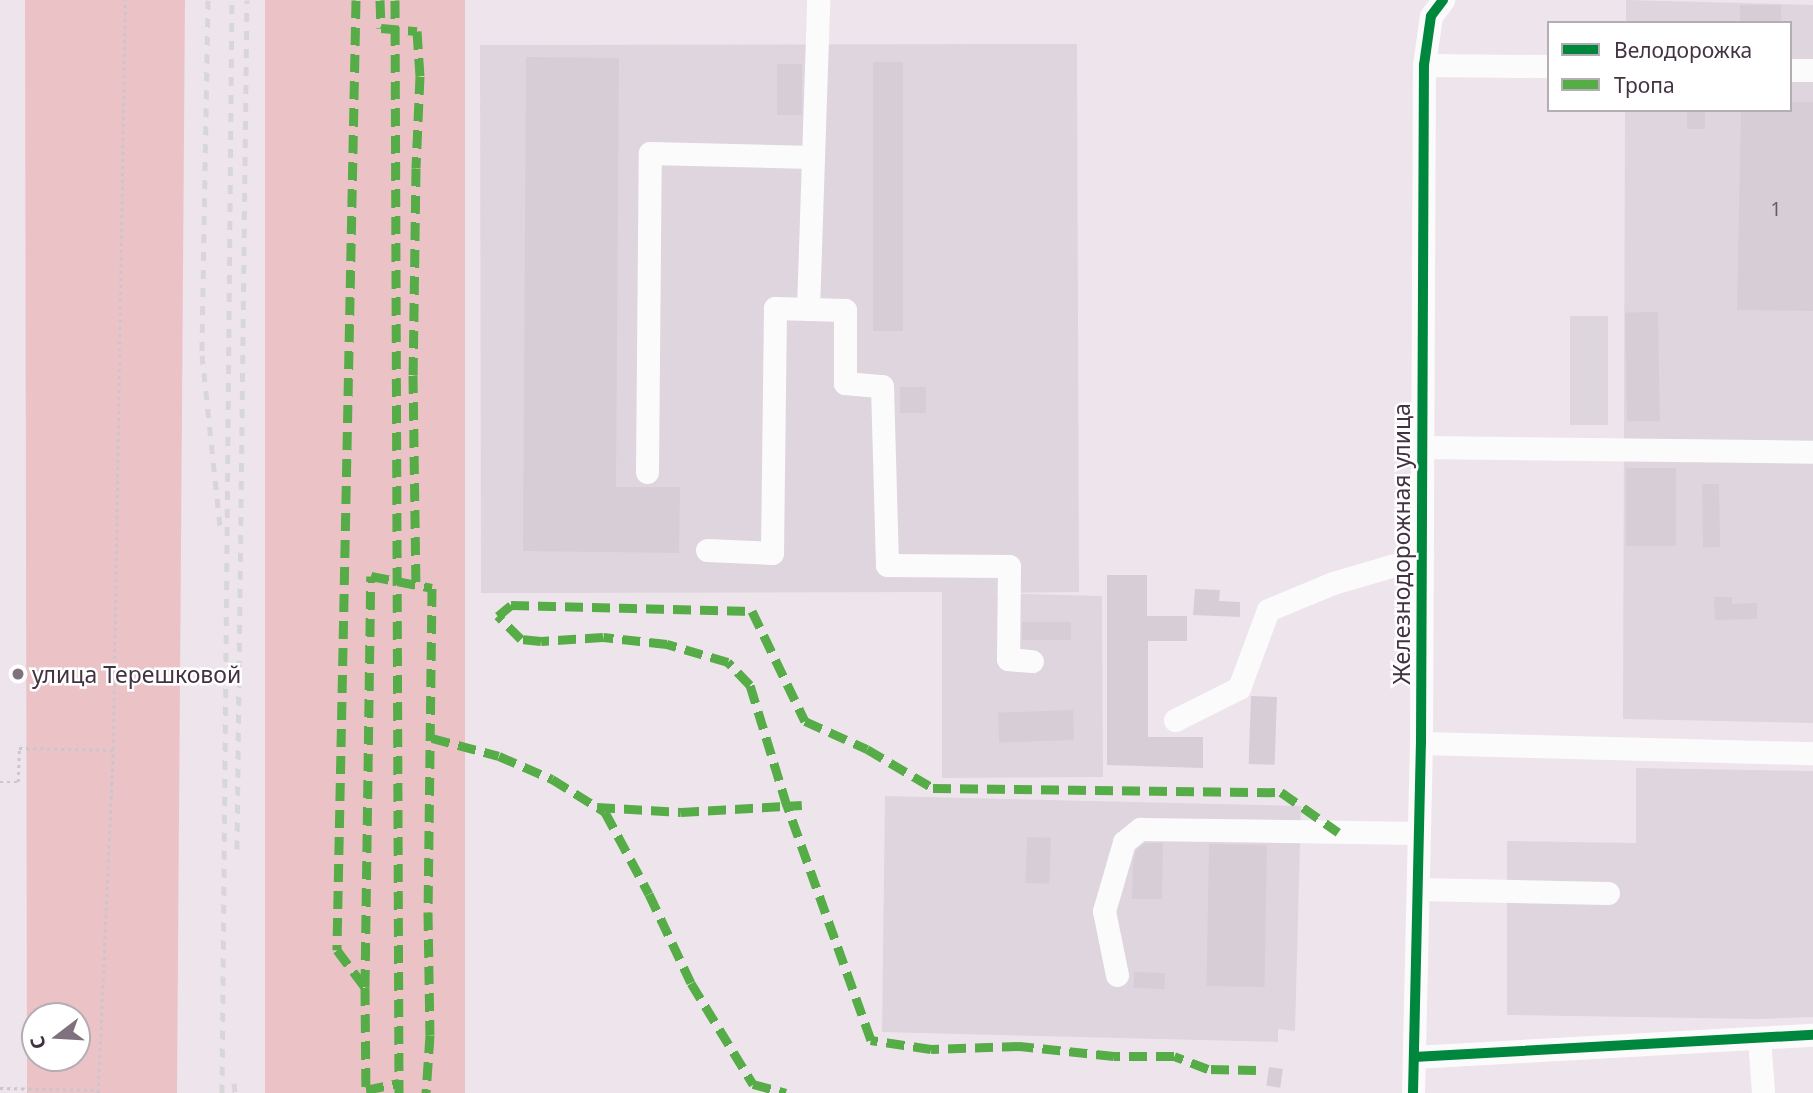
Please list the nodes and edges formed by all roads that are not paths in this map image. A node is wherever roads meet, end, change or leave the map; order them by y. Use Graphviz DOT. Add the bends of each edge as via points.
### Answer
graph roads {
  1 [pos="818,0"];
  2 [pos="1443,0"];
  3 [pos="1424,65"];
  4 [pos="1547,66"];
  5 [pos="1792,70"];
  6 [pos="1813,71"];
  7 [pos="813,157"];
  8 [pos="808,309"];
  9 [pos="1422,447"];
  10 [pos="1813,452"];
  11 [pos="648,472"];
  12 [pos="707,550"];
  13 [pos="1422,557"];
  14 [pos="1032,661"];
  15 [pos="1175,720"];
  16 [pos="1421,743"];
  17 [pos="1802,759"];
  18 [pos="1419,833"];
  19 [pos="1418,889"];
  20 [pos="1608,893"];
  21 [pos="1117,975"];
  22 [pos="1813,1035"];
  23 [pos="1759,1038"];
  24 [pos="1414,1057"];
  25 [pos="1413,1093"];
  26 [pos="1763,1093"];
  1 -- 7 [label="street"];
  2 -- 3 [label="street, Железнодорожная улица" via="1431,16"];
  3 -- 4 [label="street"];
  3 -- 9 [label="street, Железнодорожная улица"];
  5 -- 6 [label="street"];
  7 -- 8 [label="street"];
  7 -- 11 [label="street" via="650,153"];
  8 -- 12 [label="street" via="775,308 772,553"];
  8 -- 14 [label="street" via="845,310 845,383 882,386 887,565 1009,566 1008,659"];
  9 -- 10 [label="street"];
  9 -- 13 [label="street, Железнодорожная улица"];
  13 -- 15 [label="street" via="1333,583 1268,610 1239,688"];
  13 -- 16 [label="street, Железнодорожная улица"];
  16 -- 17 [label="street"];
  16 -- 18 [label="street, Железнодорожная улица"];
  18 -- 19 [label="street, Железнодорожная улица"];
  18 -- 21 [label="street" via="1140,829 1124,842 1104,911"];
  19 -- 20 [label="street"];
  19 -- 24 [label="street, Железнодорожная улица"];
  22 -- 23 [label="street"];
  23 -- 24 [label="street"];
  23 -- 26 [label="street"];
  24 -- 25 [label="street, Железнодорожная улица"];
}
